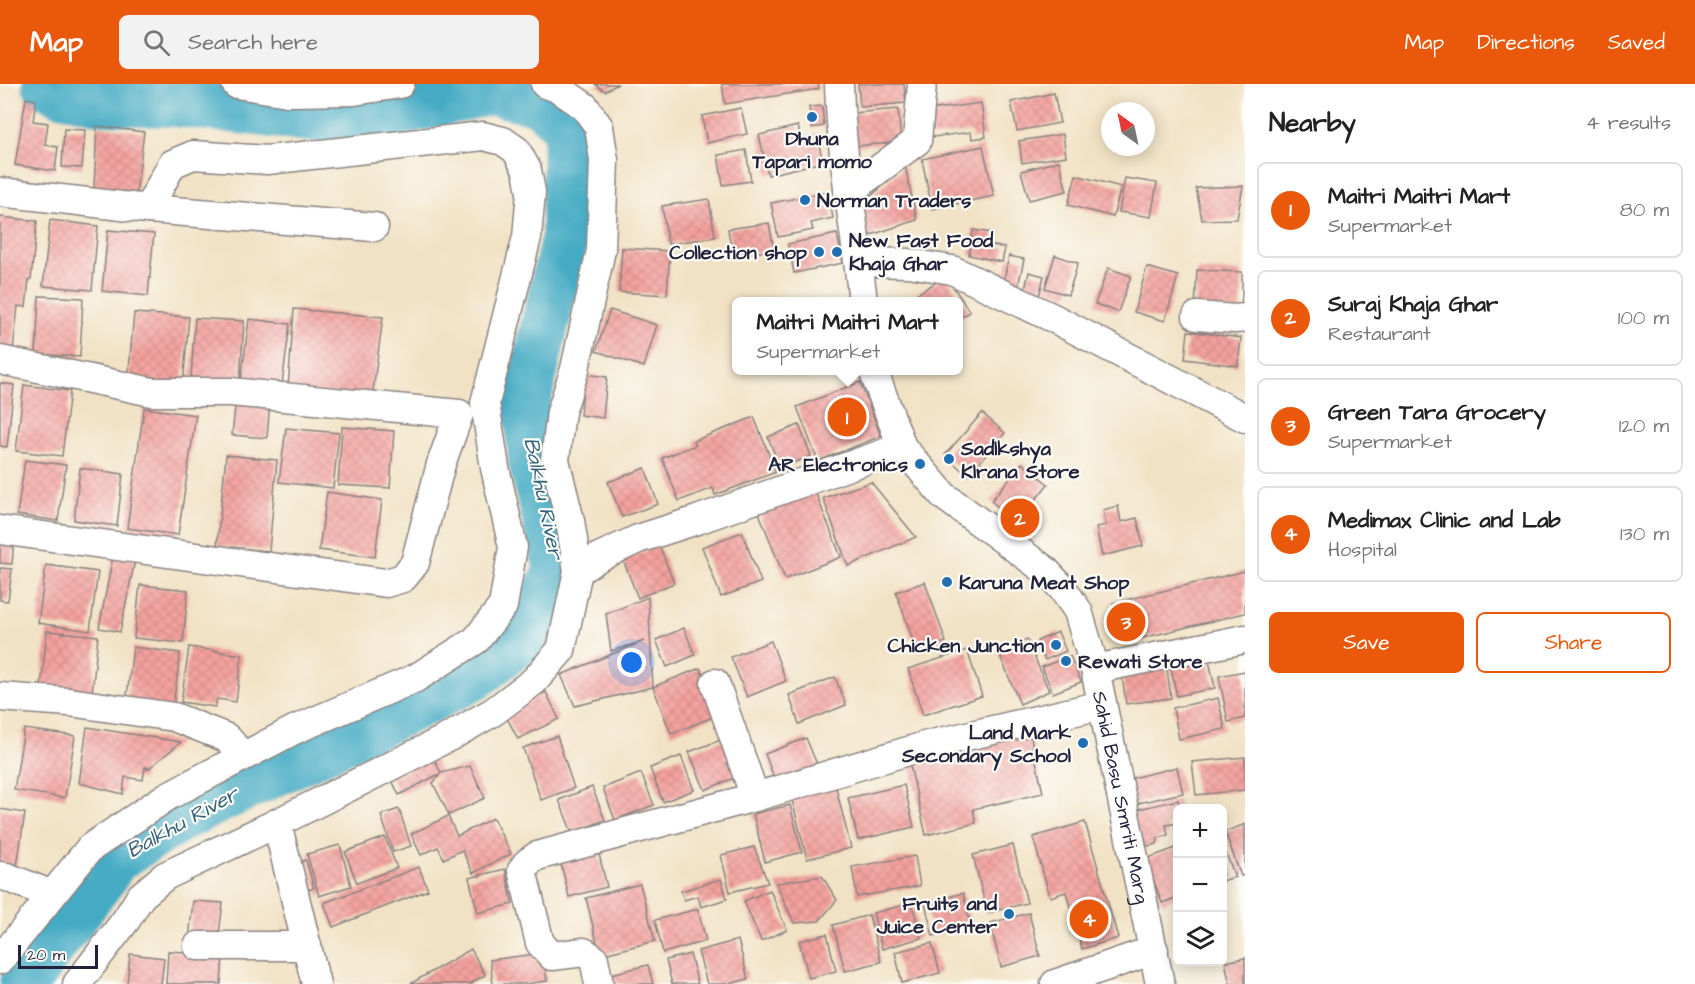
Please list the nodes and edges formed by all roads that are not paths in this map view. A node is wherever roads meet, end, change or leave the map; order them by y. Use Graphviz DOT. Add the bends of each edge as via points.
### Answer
graph roads {
  1 [pos="236,84"];
  2 [pos="400,84"];
  3 [pos="545,84"];
  4 [pos="839,84"];
  5 [pos="922,84"];
  6 [pos="290,88"];
  7 [pos="0,192"];
  8 [pos="848,192"];
  9 [pos="148,208"];
  10 [pos="375,227"];
  11 [pos="859,262"];
  12 [pos="862,297"];
  13 [pos="1197,316"];
  14 [pos="1245,318"];
  15 [pos="0,360"];
  16 [pos="875,375"];
  17 [pos="485,403"];
  18 [pos="459,414"];
  19 [pos="1245,418"];
  20 [pos="903,447"];
  21 [pos="0,530"];
  22 [pos="578,571"];
  23 [pos="1245,639"];
  24 [pos="1095,669"];
  25 [pos="715,683"];
  26 [pos="0,697"];
  27 [pos="1102,705"];
  28 [pos="243,756"];
  29 [pos="755,797"];
  30 [pos="277,823"];
  31 [pos="0,876"];
  32 [pos="52,896"];
  33 [pos="198,946"];
  34 [pos="307,946"];
  35 [pos="1154,950"];
  36 [pos="0,960"];
  37 [pos="77,984"];
  38 [pos="316,984"];
  39 [pos="599,984"];
  40 [pos="1055,984"];
  41 [pos="1160,984"];
  1 -- 6 [label="street"];
  2 -- 6 [label="street" via="354,91"];
  3 -- 22 [label="street" via="558,88 585,107 599,127 603,160 601,250 575,369 561,412 555,460"];
  4 -- 8 [label="street"];
  5 -- 8 [label="street" via="917,141"];
  7 -- 9 [label="street"];
  8 -- 11 [label="street"];
  9 -- 10 [label="street"];
  9 -- 17 [label="street" via="172,164 193,155 267,160 483,136 503,141 516,150 527,170 531,192 527,237"];
  11 -- 12 [label="street"];
  11 -- 19 [label="street" via="909,263 952,270"];
  13 -- 14 [label="street"];
  15 -- 18 [label="street" via="152,392 231,392"];
  16 -- 20 [label="street, Sahid Basu Smriti Marg"];
  17 -- 18 [label="street"];
  17 -- 28 [label="street" via="513,548 503,606 476,640 416,678"];
  18 -- 21 [label="street" via="441,464 415,563 403,578 386,583"];
  20 -- 22 [label="street" via="638,539"];
  20 -- 24 [label="street, Sahid Basu Smriti Marg" via="944,496 1045,570 1062,588 1078,611"];
  22 -- 30 [label="street" via="561,650 534,681 493,712 449,737"];
  23 -- 24 [label="street"];
  24 -- 27 [label="street, Sahid Basu Smriti Marg"];
  25 -- 29 [label="street"];
  26 -- 28 [label="street" via="174,717 227,738"];
  27 -- 29 [label="street" via="928,745"];
  27 -- 35 [label="street, Sahid Basu Smriti Marg"];
  28 -- 32 [label="street" via="168,796 90,848"];
  29 -- 39 [label="street" via="537,856 527,863 522,870 540,943 552,956 584,952 594,959"];
  30 -- 34 [label="street"];
  30 -- 37 [label="street" via="165,876 141,896"];
  31 -- 32 [label="street"];
  32 -- 36 [label="street"];
  33 -- 34 [label="street"];
  34 -- 38 [label="street"];
  35 -- 40 [label="street"];
  35 -- 41 [label="street, Sahid Basu Smriti Marg"];
}
